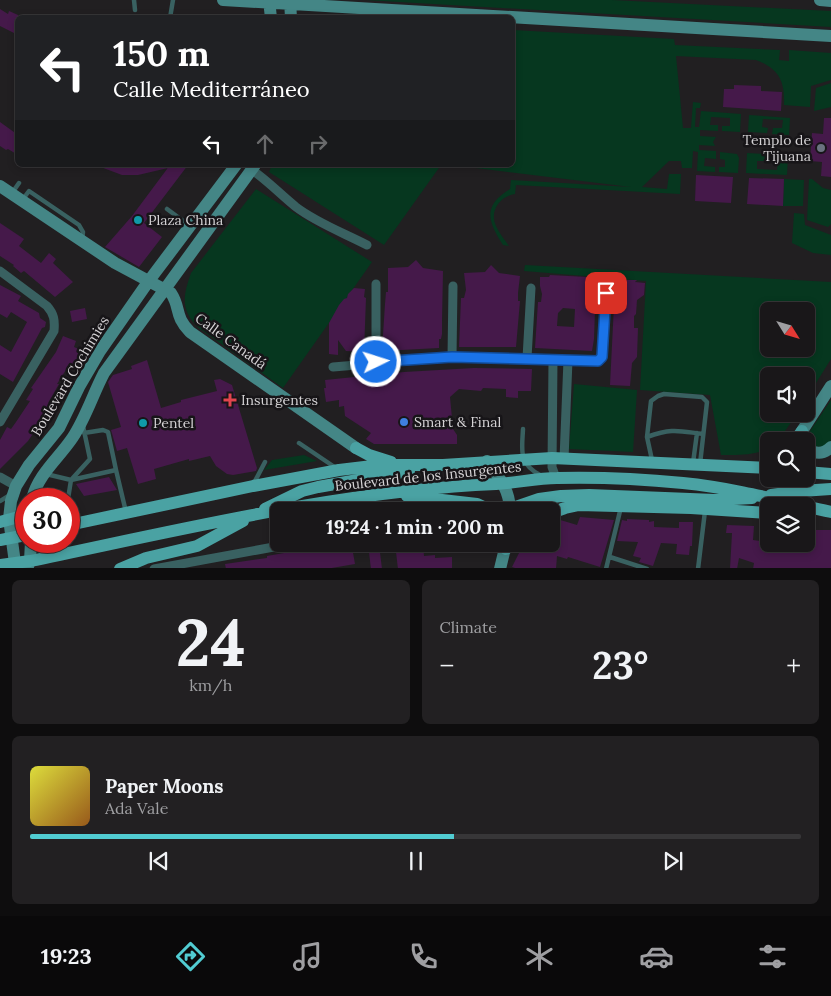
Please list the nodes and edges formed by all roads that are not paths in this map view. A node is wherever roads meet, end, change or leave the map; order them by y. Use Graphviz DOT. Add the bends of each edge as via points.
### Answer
graph roads {
  1 [pos="134,0"];
  2 [pos="173,0"];
  3 [pos="222,0"];
  4 [pos="820,0"];
  5 [pos="831,1"];
  6 [pos="269,2"];
  7 [pos="291,2"];
  8 [pos="135,10"];
  9 [pos="170,15"];
  10 [pos="271,15"];
  11 [pos="291,15"];
  12 [pos="497,15"];
  13 [pos="515,16"];
  14 [pos="831,36"];
  15 [pos="235,167"];
  16 [pos="253,168"];
  17 [pos="0,186"];
  18 [pos="167,209"];
  19 [pos="191,227"];
  20 [pos="367,245"];
  21 [pos="0,271"];
  22 [pos="148,282"];
  23 [pos="376,284"];
  24 [pos="453,286"];
  25 [pos="531,288"];
  26 [pos="164,289"];
  27 [pos="606,293"];
  28 [pos="452,357"];
  29 [pos="527,358"];
  30 [pos="553,360"];
  31 [pos="568,360"];
  32 [pos="376,362"];
  33 [pos="333,367"];
  34 [pos="831,386"];
  35 [pos="552,399"];
  36 [pos="565,399"];
  37 [pos="0,422"];
  38 [pos="83,428"];
  39 [pos="523,429"];
  40 [pos="804,432"];
  41 [pos="697,433"];
  42 [pos="703,434"];
  43 [pos="647,437"];
  44 [pos="299,443"];
  45 [pos="831,447"];
  46 [pos="815,452"];
  47 [pos="558,458"];
  48 [pos="523,460"];
  49 [pos="486,461"];
  50 [pos="264,462"];
  51 [pos="653,463"];
  52 [pos="401,465"];
  53 [pos="443,465"];
  54 [pos="696,465"];
  55 [pos="760,467"];
  56 [pos="116,470"];
  57 [pos="339,470"];
  58 [pos="815,473"];
  59 [pos="44,474"];
  60 [pos="831,474"];
  61 [pos="0,477"];
  62 [pos="551,478"];
  63 [pos="71,480"];
  64 [pos="503,483"];
  65 [pos="253,486"];
  66 [pos="16,488"];
  67 [pos="36,488"];
  68 [pos="70,488"];
  69 [pos="15,489"];
  70 [pos="831,489"];
  71 [pos="387,493"];
  72 [pos="765,496"];
  73 [pos="0,501"];
  74 [pos="461,502"];
  75 [pos="508,502"];
  76 [pos="531,502"];
  77 [pos="621,506"];
  78 [pos="705,509"];
  79 [pos="560,510"];
  80 [pos="760,512"];
  81 [pos="831,512"];
  82 [pos="127,513"];
  83 [pos="815,513"];
  84 [pos="253,515"];
  85 [pos="5,520"];
  86 [pos="80,523"];
  87 [pos="5,539"];
  88 [pos="270,548"];
  89 [pos="505,552"];
  90 [pos="610,558"];
  91 [pos="29,564"];
  92 [pos="0,565"];
  93 [pos="16,566"];
  94 [pos="120,568"];
  95 [pos="154,568"];
  96 [pos="500,568"];
  97 [pos="606,568"];
  98 [pos="647,568"];
  99 [pos="698,568"];
  1 -- 8 [label="lane"];
  2 -- 9 [label="lane"];
  3 -- 6 [label="main road"];
  4 -- 5 [label="main road"];
  6 -- 7 [label="main road"];
  6 -- 10 [label="main road"];
  7 -- 11 [label="main road"];
  7 -- 12 [label="main road"];
  13 -- 14 [label="main road"];
  15 -- 19 [label="main road, Boulevard Cochimies"];
  16 -- 20 [label="street" via="297,207"];
  16 -- 26 [label="main road, Boulevard Cochimies"];
  17 -- 22 [label="main road" via="20,192 82,241"];
  18 -- 19 [label="lane"];
  19 -- 22 [label="main road, Boulevard Cochimies"];
  21 -- 37 [label="street" via="47,306 55,321 54,331"];
  22 -- 26 [label="main road"];
  22 -- 66 [label="main road, Boulevard Cochimies" via="100,351 59,428"];
  23 -- 32 [label="street"];
  24 -- 28 [label="street"];
  25 -- 29 [label="street"];
  26 -- 38 [label="main road, Boulevard Cochimies" via="104,374 94,392"];
  26 -- 52 [label="main road, Calle Canadá" via="175,299 177,312 190,332 356,448"];
  27 -- 31 [label="street" via="600,360"];
  28 -- 29 [label="street"];
  28 -- 32 [label="street"];
  29 -- 30 [label="street"];
  30 -- 31 [label="street"];
  30 -- 35 [label="street"];
  31 -- 36 [label="street"];
  32 -- 33 [label="street"];
  34 -- 40 [label="main road"];
  35 -- 36 [label="street"];
  35 -- 47 [label="street"];
  36 -- 47 [label="street"];
  38 -- 56 [label="lane" via="108,432"];
  38 -- 59 [label="main road, Boulevard Cochimies"];
  38 -- 63 [label="lane" via="90,459"];
  39 -- 48 [label="lane"];
  41 -- 42 [label="lane"];
  41 -- 43 [label="lane" via="675,430"];
  41 -- 54 [label="lane"];
  42 -- 43 [label="lane" via="707,402 702,398 664,394 651,401"];
  42 -- 54 [label="lane"];
  43 -- 51 [label="lane"];
  44 -- 57 [label="lane"];
  45 -- 46 [label="main road" via="823,453"];
  47 -- 48 [label="main road, Boulevard de los Insurgentes"];
  47 -- 51 [label="main road, Boulevard de los Insurgentes"];
  47 -- 62 [label="street"];
  48 -- 49 [label="main road, Boulevard de los Insurgentes"];
  48 -- 62 [label="lane" via="537,474"];
  49 -- 53 [label="main road, Boulevard de los Insurgentes"];
  49 -- 64 [label="main road"];
  50 -- 65 [label="lane"];
  51 -- 54 [label="main road, Boulevard de los Insurgentes"];
  52 -- 53 [label="main road, Boulevard de los Insurgentes"];
  52 -- 57 [label="main road, Boulevard de los Insurgentes"];
  53 -- 84 [label="main road" via="302,491"];
  54 -- 55 [label="main road, Boulevard de los Insurgentes"];
  56 -- 63 [label="lane"];
  56 -- 82 [label="lane"];
  57 -- 65 [label="main road, Boulevard de los Insurgentes"];
  58 -- 60 [label="main road"];
  59 -- 63 [label="lane"];
  59 -- 67 [label="main road, Boulevard Cochimies"];
  61 -- 69 [label="street"];
  62 -- 64 [label="main road, Boulevard de los Insurgentes"];
  62 -- 72 [label="main road, Boulevard de los Insurgentes" via="681,482"];
  63 -- 68 [label="lane"];
  64 -- 71 [label="main road, Boulevard de los Insurgentes"];
  64 -- 75 [label="main road"];
  65 -- 82 [label="main road, Boulevard de los Insurgentes"];
  69 -- 73 [label="lane"];
  69 -- 85 [label="main road, Boulevard Cochimies"];
  70 -- 72 [label="main road"];
  71 -- 74 [label="main road"];
  71 -- 84 [label="main road, Boulevard de los Insurgentes"];
  72 -- 76 [label="main road" via="715,500 589,495"];
  72 -- 81 [label="main road, Boulevard de los Insurgentes"];
  77 -- 78 [label="main road"];
  77 -- 79 [label="main road" via="580,504"];
  77 -- 90 [label="lane"];
  78 -- 80 [label="main road"];
  78 -- 99 [label="lane"];
  81 -- 83 [label="main road"];
  82 -- 86 [label="main road, Boulevard de los Insurgentes"];
  84 -- 91 [label="main road, Boulevard de los Insurgentes"];
  84 -- 94 [label="main road" via="202,544"];
  85 -- 87 [label="main road, Boulevard Cochimies"];
  87 -- 93 [label="main road, Boulevard Cochimies"];
  88 -- 95 [label="street"];
  89 -- 96 [label="main road"];
  90 -- 97 [label="lane"];
  90 -- 98 [label="lane"];
  91 -- 93 [label="main road, Boulevard de los Insurgentes"];
  92 -- 93 [label="main road, Boulevard de los Insurgentes"];
}
